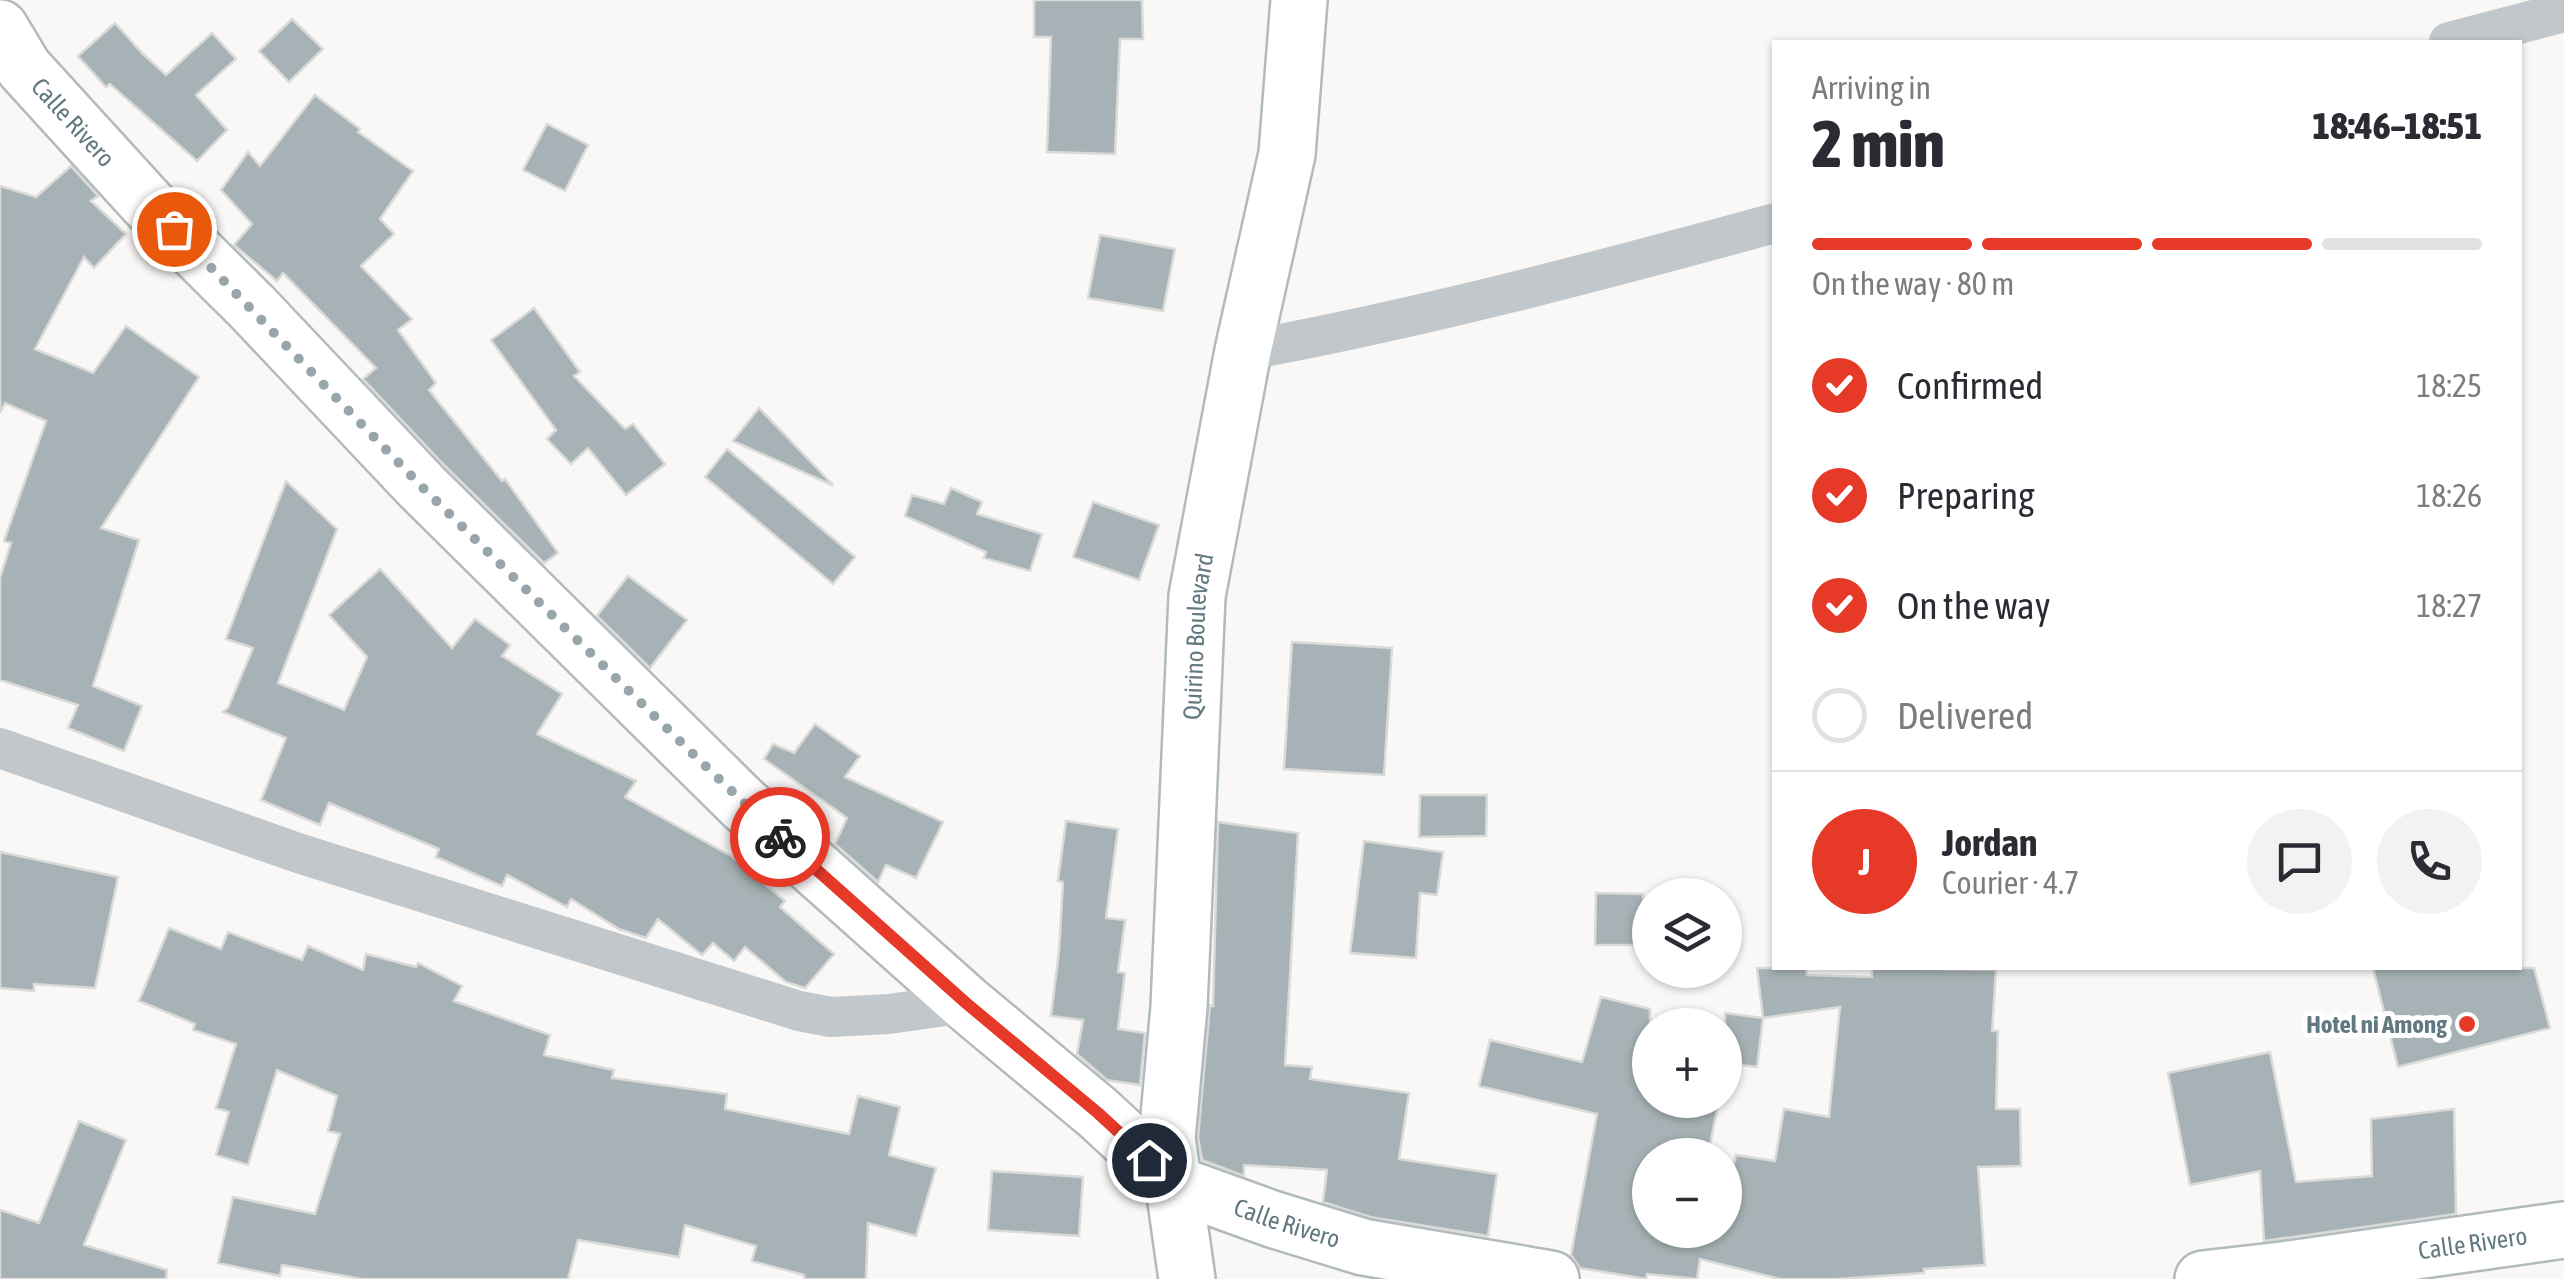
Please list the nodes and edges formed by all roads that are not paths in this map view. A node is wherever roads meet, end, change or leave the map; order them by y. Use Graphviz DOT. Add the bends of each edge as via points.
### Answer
graph roads {
  1 [pos="1299,0"];
  2 [pos="2564,12"];
  3 [pos="0,28"];
  4 [pos="2458,40"];
  5 [pos="1772,225"];
  6 [pos="1243,351"];
  7 [pos="0,748"];
  8 [pos="966,1003"];
  9 [pos="1175,1184"];
  10 [pos="2564,1230"];
  11 [pos="1187,1279"];
  12 [pos="1551,1279"];
  13 [pos="2203,1279"];
  1 -- 6 [label="main road, Quirino Boulevard" via="1287,154"];
  2 -- 4 [label="street"];
  3 -- 8 [label="main road, Calle Rivero" via="24,68 148,203 421,486 743,804"];
  5 -- 6 [label="street" via="1512,294"];
  6 -- 9 [label="main road, Quirino Boulevard" via="1197,596 1180,1007 1167,1138"];
  7 -- 8 [label="street" via="298,853 799,1011 831,1017"];
  8 -- 9 [label="main road, Calle Rivero"];
  9 -- 11 [label="main road, Quirino Boulevard"];
  9 -- 12 [label="main road, Calle Rivero" via="1363,1247"];
  10 -- 13 [label="main road, Calle Rivero"];
}
